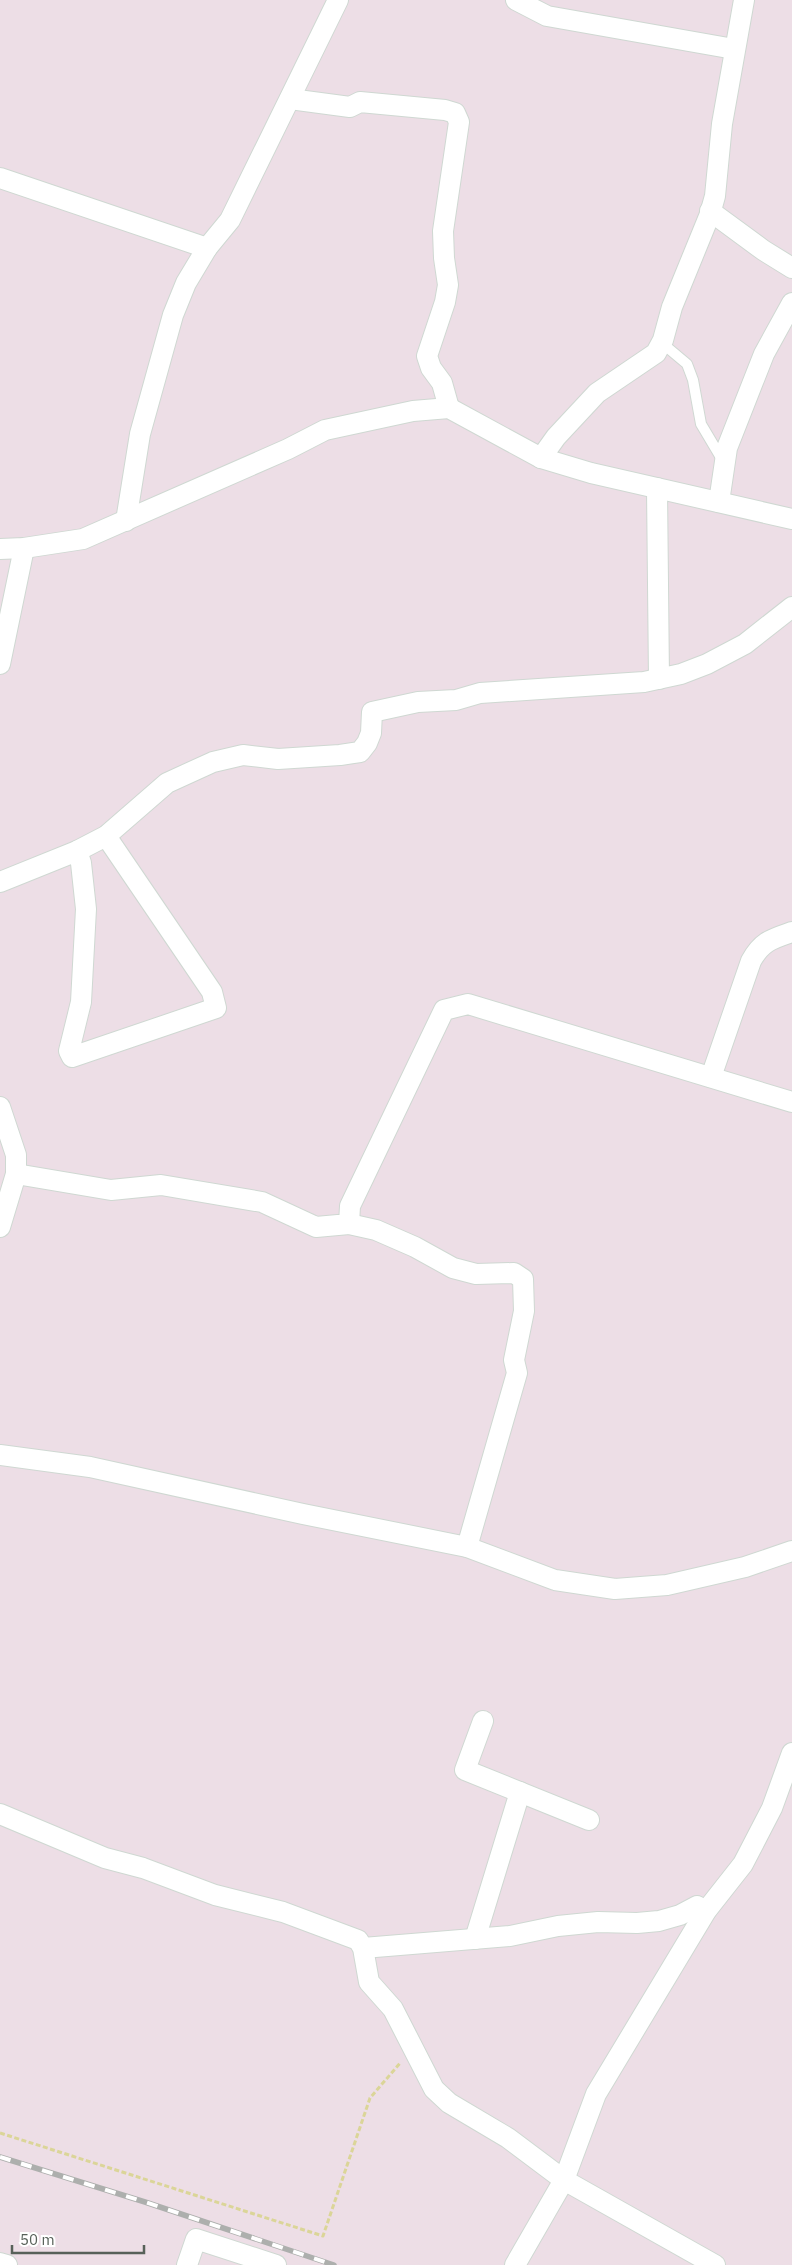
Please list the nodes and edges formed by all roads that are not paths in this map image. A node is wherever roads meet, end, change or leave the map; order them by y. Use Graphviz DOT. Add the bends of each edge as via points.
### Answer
graph roads {
  1 [pos="338,0"];
  2 [pos="516,0"];
  3 [pos="744,0"];
  4 [pos="734,50"];
  5 [pos="290,99"];
  6 [pos="0,178"];
  7 [pos="710,211"];
  8 [pos="207,248"];
  9 [pos="792,268"];
  10 [pos="792,303"];
  11 [pos="662,343"];
  12 [pos="449,408"];
  13 [pos="542,458"];
  14 [pos="724,462"];
  15 [pos="657,488"];
  16 [pos="719,502"];
  17 [pos="792,519"];
  18 [pos="126,521"];
  19 [pos="24,548"];
  20 [pos="0,549"];
  21 [pos="792,607"];
  22 [pos="0,664"];
  23 [pos="659,679"];
  24 [pos="106,836"];
  25 [pos="77,851"];
  26 [pos="0,882"];
  27 [pos="792,932"];
  28 [pos="711,1077"];
  29 [pos="792,1102"];
  30 [pos="0,1107"];
  31 [pos="16,1174"];
  32 [pos="349,1224"];
  33 [pos="0,1227"];
  34 [pos="0,1455"];
  35 [pos="467,1547"];
  36 [pos="792,1551"];
  37 [pos="483,1721"];
  38 [pos="792,1753"];
  39 [pos="520,1792"];
  40 [pos="0,1814"];
  41 [pos="589,1820"];
  42 [pos="706,1910"];
  43 [pos="475,1939"];
  44 [pos="363,1948"];
  45 [pos="564,2180"];
  46 [pos="0,2263"];
  47 [pos="6,2265"];
  48 [pos="187,2265"];
  49 [pos="276,2265"];
  50 [pos="515,2265"];
  51 [pos="715,2265"];
  1 -- 5 [label="street"];
  2 -- 4 [label="street" via="547,16"];
  3 -- 4 [label="street"];
  4 -- 7 [label="street"];
  5 -- 8 [label="street" via="230,220"];
  5 -- 12 [label="street" via="350,107 360,102 455,113 459,122 444,231 448,285 428,356 431,368 442,383"];
  6 -- 8 [label="street"];
  7 -- 9 [label="street"];
  7 -- 11 [label="street" via="672,307"];
  8 -- 18 [label="street" via="186,283 173,315 140,434"];
  10 -- 14 [label="street" via="764,354"];
  11 -- 13 [label="street" via="656,353 597,392 556,437"];
  11 -- 14 [label="lane" via="687,364 701,424"];
  12 -- 13 [label="street"];
  12 -- 18 [label="street" via="413,411 326,430"];
  13 -- 15 [label="street"];
  14 -- 16 [label="street"];
  15 -- 16 [label="street"];
  15 -- 23 [label="street"];
  16 -- 17 [label="street"];
  18 -- 19 [label="street" via="83,538"];
  19 -- 20 [label="street"];
  19 -- 22 [label="street"];
  21 -- 23 [label="street" via="745,644 707,664"];
  23 -- 24 [label="street" via="480,693 456,700 418,702 372,712 371,733 360,752 278,759 243,755 213,762 167,783"];
  24 -- 25 [label="street"];
  24 -- 25 [label="street" via="212,992 216,1008 72,1057 69,1052 81,1002 86,909"];
  25 -- 26 [label="street"];
  27 -- 28 [label="street" via="768,940 758,948"];
  28 -- 29 [label="street"];
  28 -- 32 [label="street" via="468,1004 444,1010 350,1206"];
  30 -- 31 [label="street" via="16,1155"];
  31 -- 32 [label="street" via="110,1190 161,1185 262,1202 316,1227"];
  31 -- 33 [label="street"];
  32 -- 35 [label="street" via="376,1230 454,1268 476,1274 514,1272 523,1280 524,1312 514,1360 517,1373"];
  34 -- 35 [label="street" via="90,1467"];
  35 -- 36 [label="street" via="555,1580 615,1589 666,1585 746,1568"];
  37 -- 39 [label="street" via="465,1770"];
  38 -- 42 [label="street" via="772,1808 743,1864"];
  39 -- 41 [label="street"];
  39 -- 43 [label="street"];
  40 -- 44 [label="street" via="105,1858 348,1934"];
  42 -- 43 [label="street" via="696,1906 659,1921 598,1922"];
  42 -- 45 [label="street" via="596,2094"];
  43 -- 44 [label="street"];
  44 -- 45 [label="street" via="369,1982 393,2009 434,2089 449,2103 508,2138"];
  45 -- 50 [label="street"];
  45 -- 51 [label="street"];
  46 -- 47 [label="street"];
  48 -- 49 [label="street" via="196,2239"];
}
